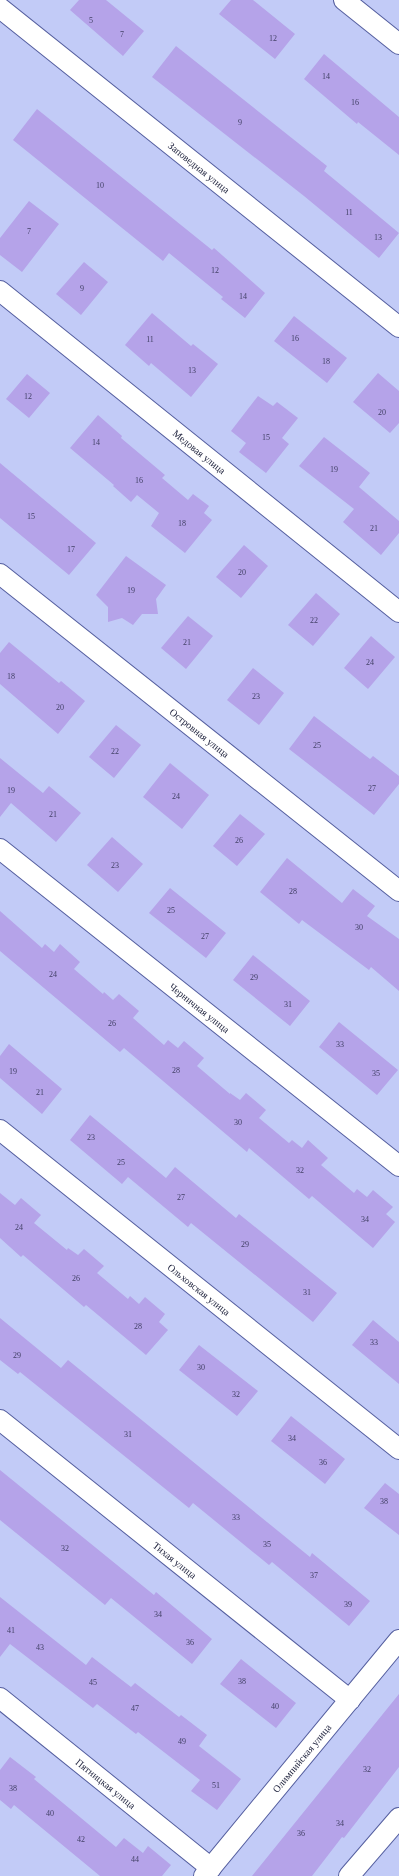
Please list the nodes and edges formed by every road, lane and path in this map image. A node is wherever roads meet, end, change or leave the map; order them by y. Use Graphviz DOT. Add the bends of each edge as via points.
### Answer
graph roads {
  1 [pos="344,0"];
  2 [pos="0,8"];
  3 [pos="399,44"];
  4 [pos="0,291"];
  5 [pos="399,327"];
  6 [pos="0,574"];
  7 [pos="399,612"];
  8 [pos="0,849"];
  9 [pos="399,891"];
  10 [pos="0,1130"];
  11 [pos="399,1166"];
  12 [pos="0,1420"];
  13 [pos="399,1449"];
  14 [pos="399,1640"];
  15 [pos="0,1698"];
  16 [pos="350,1700"];
  17 [pos="399,1818"];
  18 [pos="208,1872"];
  19 [pos="349,1876"];
  1 -- 3 [label="street"];
  2 -- 5 [label="street, Заповедная улица"];
  4 -- 7 [label="street, Медовая улица"];
  6 -- 9 [label="street, Островная улица"];
  8 -- 11 [label="street, Черничная улица"];
  10 -- 13 [label="street, Ольховская улица"];
  12 -- 16 [label="street, Тихая улица"];
  14 -- 16 [label="street, Олимпийская улица"];
  15 -- 18 [label="street, Пятницкая улица"];
  16 -- 18 [label="street, Олимпийская улица"];
  17 -- 19 [label="street"];
}
